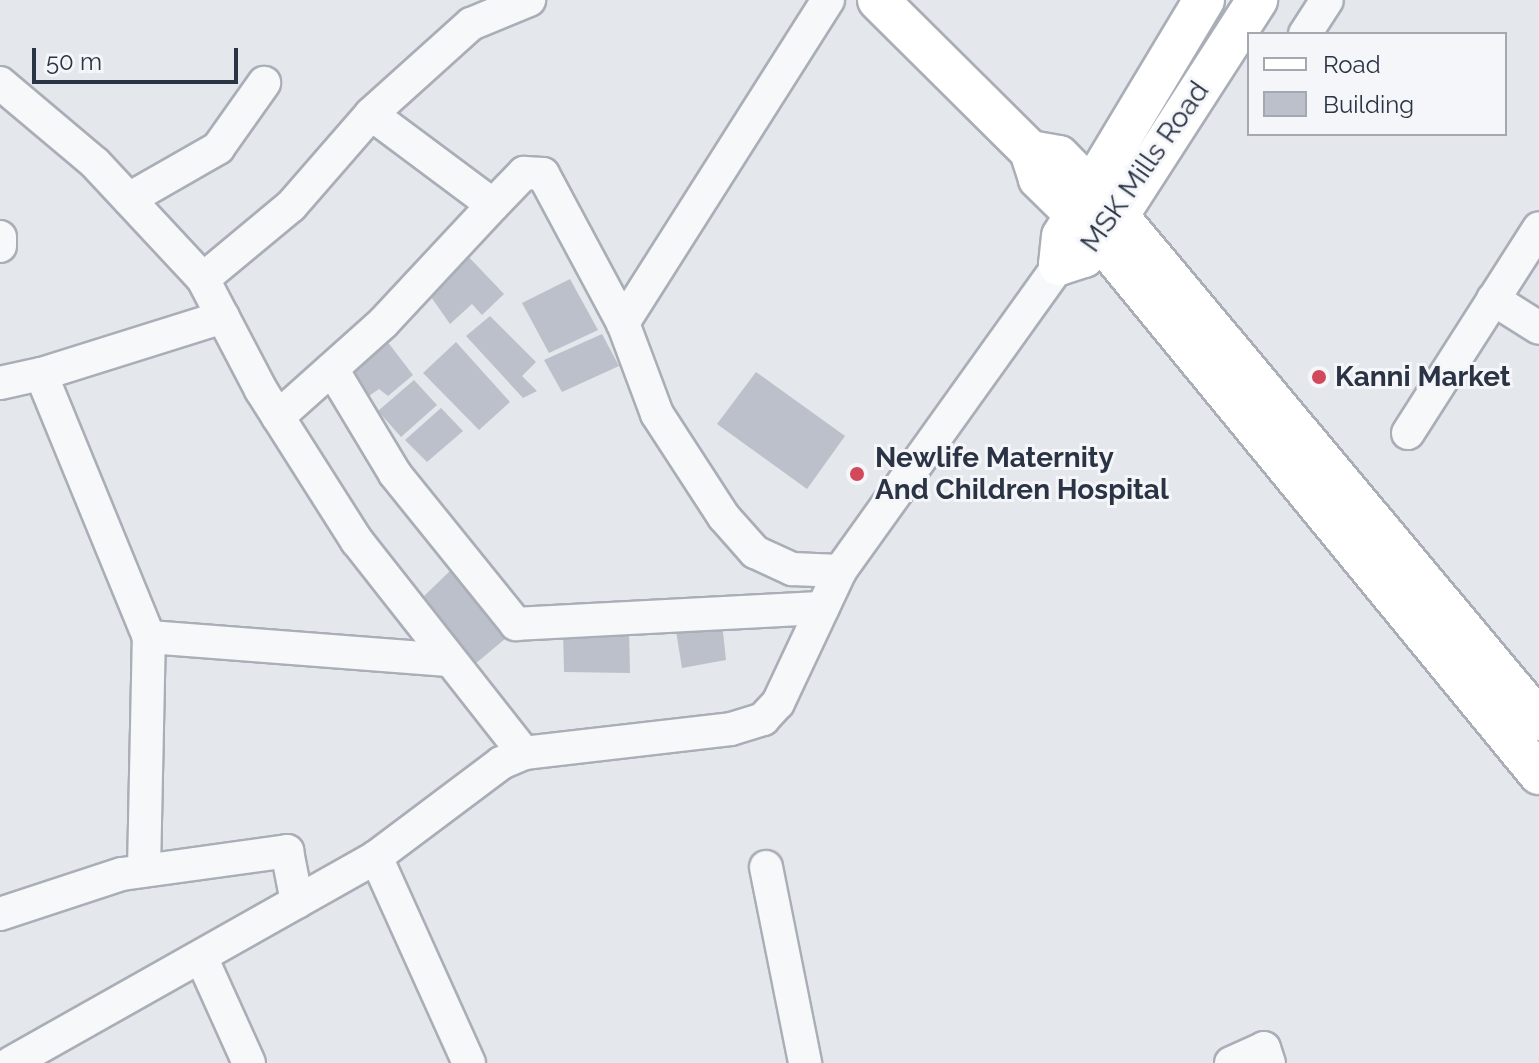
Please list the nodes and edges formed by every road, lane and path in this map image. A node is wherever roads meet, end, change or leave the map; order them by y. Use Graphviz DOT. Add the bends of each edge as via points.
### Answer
graph roads {
  1 [pos="529,0"];
  2 [pos="828,0"];
  3 [pos="878,0"];
  4 [pos="1204,0"];
  5 [pos="1257,0"];
  6 [pos="1327,0"];
  7 [pos="1306,32"];
  8 [pos="0,83"];
  9 [pos="264,83"];
  10 [pos="371,114"];
  11 [pos="129,199"];
  12 [pos="493,205"];
  13 [pos="1096,214"];
  14 [pos="1539,228"];
  15 [pos="0,237"];
  16 [pos="0,246"];
  17 [pos="1059,265"];
  18 [pos="203,279"];
  19 [pos="1493,299"];
  20 [pos="223,317"];
  21 [pos="623,323"];
  22 [pos="1539,328"];
  23 [pos="332,369"];
  24 [pos="41,374"];
  25 [pos="0,383"];
  26 [pos="278,417"];
  27 [pos="1408,433"];
  28 [pos="840,571"];
  29 [pos="823,608"];
  30 [pos="149,637"];
  31 [pos="448,660"];
  32 [pos="1539,720"];
  33 [pos="524,753"];
  34 [pos="1539,774"];
  35 [pos="376,857"];
  36 [pos="766,867"];
  37 [pos="144,870"];
  38 [pos="297,902"];
  39 [pos="0,914"];
  40 [pos="202,959"];
  41 [pos="11,1063"];
  42 [pos="249,1063"];
  43 [pos="469,1063"];
  44 [pos="805,1063"];
  45 [pos="1231,1063"];
  46 [pos="1269,1063"];
  1 -- 10 [label="street" via="471,24"];
  2 -- 21 [label="street"];
  3 -- 13 [label="main road" via="1030,151 1054,152"];
  4 -- 13 [label="main road, MSK Mills Road"];
  5 -- 13 [label="main road, MSK Mills Road"];
  6 -- 7 [label="street"];
  8 -- 11 [label="street"];
  9 -- 11 [label="street" via="218,148"];
  10 -- 12 [label="street"];
  10 -- 18 [label="street" via="291,206"];
  11 -- 18 [label="street"];
  12 -- 21 [label="street" via="524,173 543,174"];
  12 -- 23 [label="street"];
  13 -- 17 [label="main road, MSK Mills Road" via="1081,260"];
  13 -- 32 [label="main road"];
  13 -- 34 [label="main road"];
  14 -- 19 [label="street"];
  15 -- 16 [label="street"];
  17 -- 28 [label="street"];
  18 -- 20 [label="street"];
  19 -- 22 [label="street"];
  19 -- 27 [label="street"];
  20 -- 24 [label="street"];
  20 -- 26 [label="street"];
  21 -- 28 [label="street" via="657,414 734,529 755,552 792,569"];
  23 -- 26 [label="street"];
  23 -- 29 [label="street" via="395,474 516,624"];
  24 -- 25 [label="street"];
  24 -- 30 [label="street"];
  26 -- 31 [label="street" via="357,541"];
  28 -- 29 [label="street"];
  29 -- 33 [label="street" via="778,703 763,719 731,729"];
  30 -- 31 [label="street"];
  30 -- 37 [label="street"];
  31 -- 33 [label="street"];
  33 -- 35 [label="street" via="501,763"];
  35 -- 38 [label="street"];
  35 -- 43 [label="street"];
  36 -- 44 [label="street"];
  37 -- 38 [label="street" via="287,851"];
  37 -- 39 [label="street"];
  38 -- 40 [label="street"];
  40 -- 41 [label="street"];
  40 -- 42 [label="street"];
  45 -- 46 [label="street" via="1264,1048"];
}
